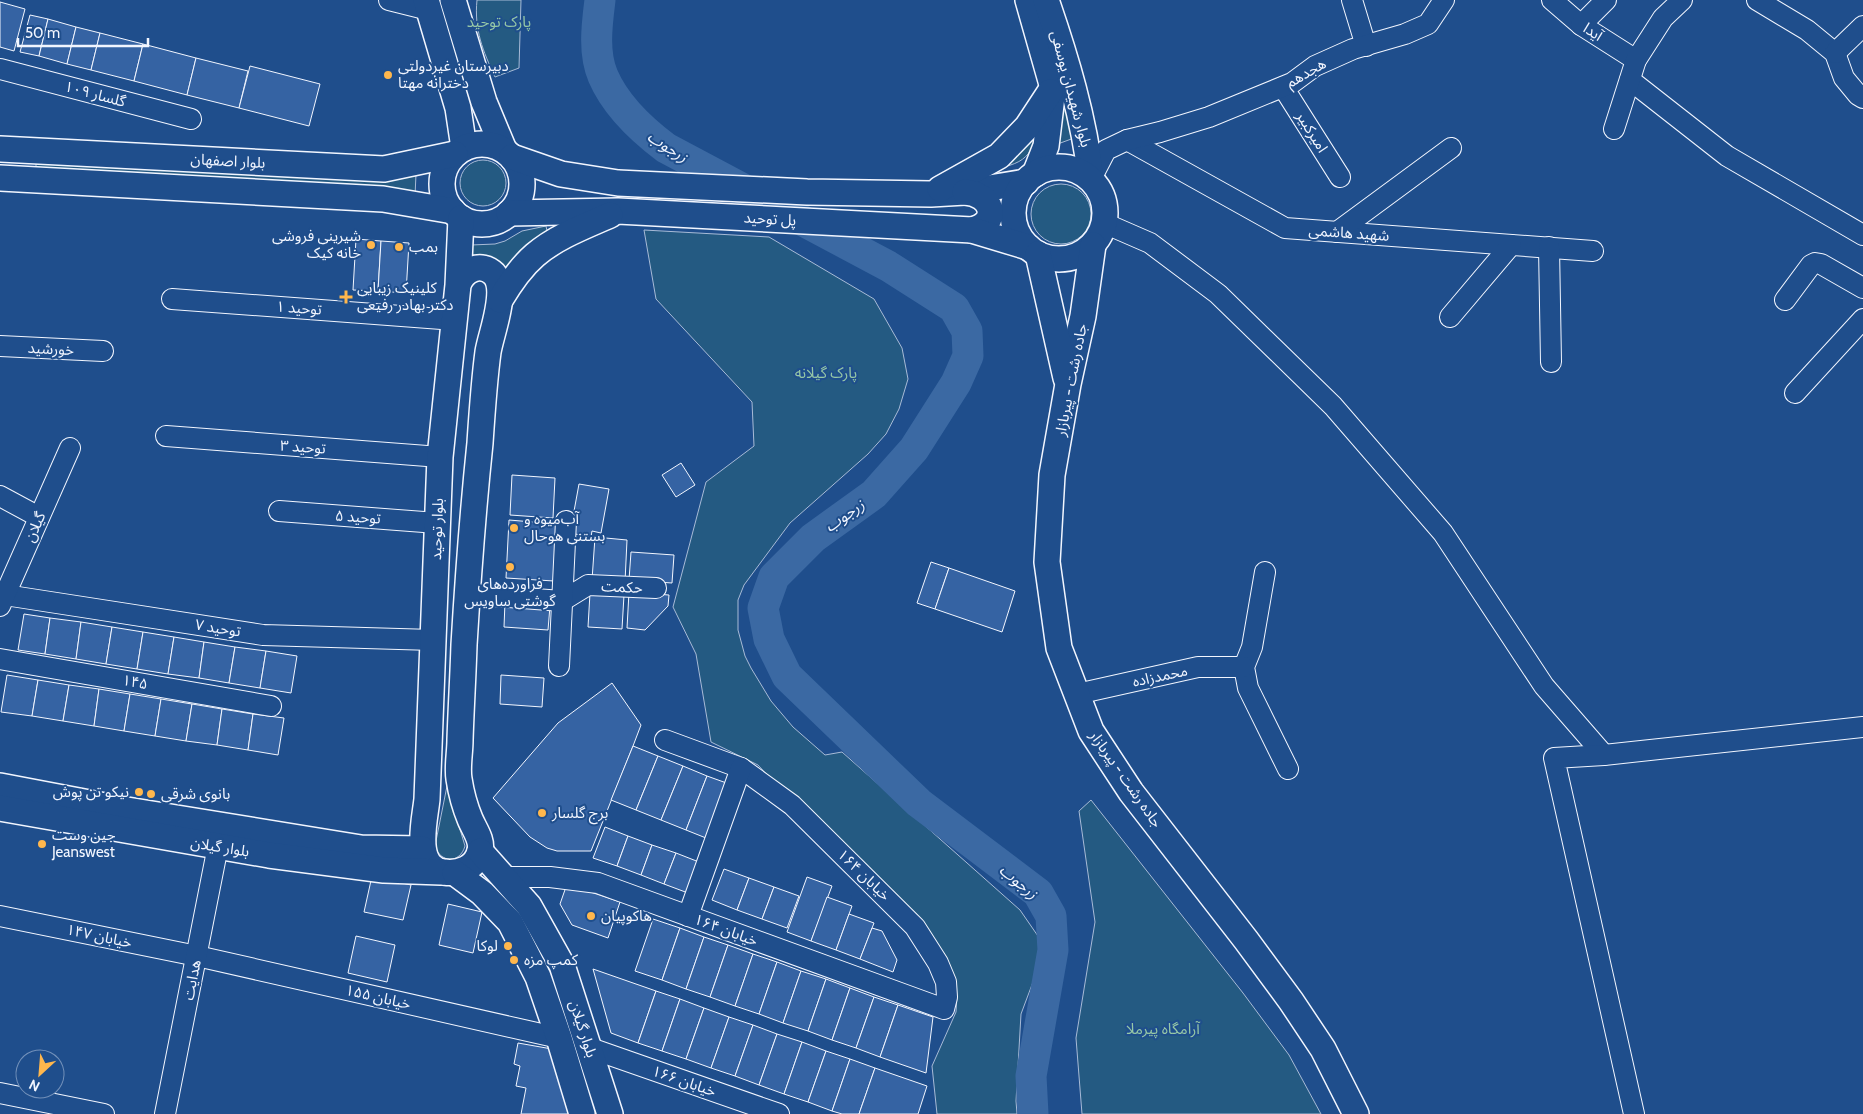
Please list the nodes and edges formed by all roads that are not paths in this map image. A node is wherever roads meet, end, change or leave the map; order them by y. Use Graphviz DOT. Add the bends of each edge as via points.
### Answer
graph roads {
  1 [pos="389,0"];
  2 [pos="453,0"];
  3 [pos="1028,0"];
  4 [pos="1046,0"];
  5 [pos="1352,0"];
  6 [pos="1444,0"];
  7 [pos="1552,0"];
  8 [pos="1606,0"];
  9 [pos="1682,0"];
  10 [pos="1757,0"];
  11 [pos="427,5"];
  12 [pos="1581,25"];
  13 [pos="1863,26"];
  14 [pos="1366,46"];
  15 [pos="1835,53"];
  16 [pos="1636,60"];
  17 [pos="0,70"];
  18 [pos="1630,80"];
  19 [pos="1283,87"];
  20 [pos="1053,88"];
  21 [pos="1863,98"];
  22 [pos="484,102"];
  23 [pos="458,108"];
  24 [pos="191,119"];
  25 [pos="1614,129"];
  26 [pos="1127,140"];
  27 [pos="1451,148"];
  28 [pos="3,150"];
  29 [pos="459,151"];
  30 [pos="508,153"];
  31 [pos="3,177"];
  32 [pos="1340,177"];
  33 [pos="1030,178"];
  34 [pos="1091,179"];
  35 [pos="964,192"];
  36 [pos="931,194"];
  37 [pos="618,211"];
  38 [pos="510,213"];
  39 [pos="457,214"];
  40 [pos="972,230"];
  41 [pos="1337,232"];
  42 [pos="1099,234"];
  43 [pos="1863,235"];
  44 [pos="1511,244"];
  45 [pos="1550,247"];
  46 [pos="1033,250"];
  47 [pos="1593,251"];
  48 [pos="458,285"];
  49 [pos="1863,288"];
  50 [pos="500,294"];
  51 [pos="172,299"];
  52 [pos="1785,300"];
  53 [pos="1450,317"];
  54 [pos="1863,319"];
  55 [pos="455,320"];
  56 [pos="0,346"];
  57 [pos="103,351"];
  58 [pos="1551,362"];
  59 [pos="1068,384"];
  60 [pos="1795,393"];
  61 [pos="166,436"];
  62 [pos="70,448"];
  63 [pos="440,457"];
  64 [pos="0,496"];
  65 [pos="279,511"];
  66 [pos="39,517"];
  67 [pos="566,520"];
  68 [pos="437,523"];
  69 [pos="1264,572"];
  70 [pos="656,588"];
  71 [pos="467,594"];
  72 [pos="3,601"];
  73 [pos="562,601"];
  74 [pos="433,640"];
  75 [pos="0,659"];
  76 [pos="559,666"];
  77 [pos="1244,666"];
  78 [pos="1077,694"];
  79 [pos="271,706"];
  80 [pos="1863,727"];
  81 [pos="664,740"];
  82 [pos="1604,755"];
  83 [pos="741,768"];
  84 [pos="1288,770"];
  85 [pos="0,786"];
  86 [pos="0,808"];
  87 [pos="423,844"];
  88 [pos="218,846"];
  89 [pos="480,851"];
  90 [pos="448,872"];
  91 [pos="502,877"];
  92 [pos="0,916"];
  93 [pos="688,916"];
  94 [pos="197,956"];
  95 [pos="944,1009"];
  96 [pos="559,1038"];
  97 [pos="590,1048"];
  98 [pos="0,1093"];
  99 [pos="104,1114"];
  100 [pos="165,1114"];
  101 [pos="582,1114"];
  102 [pos="610,1114"];
  103 [pos="779,1114"];
  104 [pos="1356,1114"];
  105 [pos="1634,1114"];
  1 -- 11 [label="street"];
  2 -- 22 [label="main road"];
  3 -- 20 [label="main road, بلوار شهیدان یوسفی"];
  4 -- 34 [label="main road, بلوار شهیدان یوسفی" via="1084,129"];
  5 -- 14 [label="street"];
  6 -- 14 [label="street, هجدهم" via="1428,24"];
  7 -- 12 [label="street, آیدا"];
  8 -- 12 [label="street"];
  9 -- 16 [label="street" via="1663,18"];
  10 -- 15 [label="street" via="1807,30"];
  11 -- 23 [label="main road"];
  12 -- 16 [label="street, آیدا"];
  13 -- 15 [label="street"];
  14 -- 19 [label="street, هجدهم" via="1315,66"];
  15 -- 21 [label="street" via="1844,78"];
  16 -- 18 [label="street"];
  17 -- 24 [label="street, گلسار ۱۰۹"];
  18 -- 25 [label="street"];
  18 -- 43 [label="street" via="1727,156"];
  19 -- 26 [label="street, هجدهم" via="1209,117"];
  19 -- 32 [label="street, امیرکبیر"];
  20 -- 33 [label="main road, بلوار شهیدان یوسفی" via="1046,146"];
  20 -- 36 [label="main road" via="1027,127 999,156"];
  22 -- 23 [label="main road" via="481,110 473,116 464,115"];
  22 -- 30 [label="main road"];
  23 -- 29 [label="main road"];
  26 -- 34 [label="street, هجدهم" via="1106,150"];
  26 -- 41 [label="street, شهید هاشمی" via="1285,228"];
  27 -- 41 [label="street"];
  28 -- 29 [label="main road, بلوار اصفهان" via="384,169"];
  28 -- 31 [label="main road" via="20,154 24,165 19,175"];
  29 -- 30 [label="main road" via="484,144"];
  29 -- 39 [label="main road" via="448,162 442,182 445,198"];
  30 -- 36 [label="main road, پل توحید" via="561,174 618,183"];
  30 -- 38 [label="main road" via="520,170 522,185 521,196"];
  31 -- 39 [label="main road, بلوار اصفهان" via="383,199"];
  33 -- 34 [label="main road" via="1046,169 1058,167 1081,172"];
  33 -- 35 [label="main road, پل توحید"];
  33 -- 46 [label="main road" via="1019,191 1013,214 1020,238"];
  34 -- 42 [label="main road" via="1104,200 1106,212"];
  35 -- 36 [label="main road, پل توحید"];
  35 -- 40 [label="main road" via="982,196 990,210 983,226"];
  37 -- 38 [label="main road, پل توحید"];
  37 -- 40 [label="main road, پل توحید"];
  37 -- 50 [label="main road" via="564,236 536,254"];
  38 -- 39 [label="main road" via="481,224"];
  39 -- 48 [label="main road, بلوار توحید"];
  40 -- 46 [label="main road, پل توحید"];
  41 -- 44 [label="street, شهید هاشمی"];
  42 -- 46 [label="main road" via="1084,252 1073,257 1049,258"];
  42 -- 59 [label="main road, جاده رشت - پیربازار"];
  42 -- 82 [label="street" via="1150,243 1218,294 1333,406 1443,533 1544,686"];
  44 -- 45 [label="street, شهید هاشمی"];
  44 -- 53 [label="street"];
  45 -- 47 [label="street, شهید هاشمی"];
  45 -- 58 [label="street"];
  46 -- 59 [label="main road"];
  48 -- 50 [label="main road" via="469,270 481,268 496,278"];
  48 -- 55 [label="main road, بلوار توحید"];
  49 -- 52 [label="street" via="1815,263"];
  50 -- 71 [label="main road" via="488,352"];
  51 -- 55 [label="street, توحید ۱"];
  54 -- 60 [label="street"];
  55 -- 63 [label="main road, بلوار توحید"];
  56 -- 57 [label="street, خورشید"];
  59 -- 78 [label="main road, جاده رشت - پیربازار" via="1052,475 1047,562 1059,648"];
  61 -- 63 [label="street, توحید ۳"];
  62 -- 66 [label="street, گیلان"];
  63 -- 68 [label="main road, بلوار توحید"];
  64 -- 66 [label="street"];
  65 -- 68 [label="street, توحید ۵"];
  66 -- 72 [label="street, گیلان"];
  67 -- 73 [label="street"];
  68 -- 74 [label="main road, بلوار توحید"];
  69 -- 77 [label="street" via="1252,647"];
  70 -- 73 [label="street, حکمت" via="588,585"];
  71 -- 73 [label="street"];
  71 -- 89 [label="main road" via="459,777"];
  72 -- 74 [label="street, توحید ۷" via="263,635"];
  73 -- 76 [label="street"];
  74 -- 87 [label="main road, بلوار توحید"];
  75 -- 79 [label="street, ۱۴۵"];
  77 -- 78 [label="street, محمدزاده" via="1198,667"];
  77 -- 84 [label="street" via="1248,688"];
  78 -- 104 [label="main road, جاده رشت - پیربازار" via="1091,731 1131,792 1291,1001 1323,1049"];
  80 -- 82 [label="street"];
  81 -- 83 [label="street, خیابان ۱۶۴"];
  82 -- 105 [label="street" via="1554,758"];
  83 -- 93 [label="street"];
  83 -- 95 [label="street, خیابان ۱۶۴" via="792,805 916,927 946,982"];
  85 -- 87 [label="main road, بلوار گیلان" via="361,848"];
  86 -- 88 [label="main road, بلوار گیلان"];
  87 -- 90 [label="main road" via="431,865"];
  88 -- 90 [label="main road, بلوار گیلان" via="384,870"];
  88 -- 94 [label="street, هدایت"];
  89 -- 90 [label="main road" via="466,870"];
  89 -- 91 [label="main road, بلوار گیلان"];
  90 -- 96 [label="main road, بلوار گیلان" via="482,893 510,922 538,978"];
  91 -- 93 [label="street, ۱۶۴ خیابان" via="550,877 598,883"];
  91 -- 97 [label="main road, بلوار گیلان" via="528,906 562,965"];
  92 -- 94 [label="street, خیابان ۱۴۷"];
  93 -- 95 [label="street, ۱۶۴ خیابان"];
  94 -- 96 [label="street, خیابان ۱۵۵"];
  94 -- 100 [label="street, هدایت"];
  96 -- 101 [label="main road, بلوار گیلان"];
  97 -- 102 [label="main road, بلوار گیلان"];
  97 -- 103 [label="street, خیابان ۱۶۶"];
  98 -- 99 [label="street"];
}
